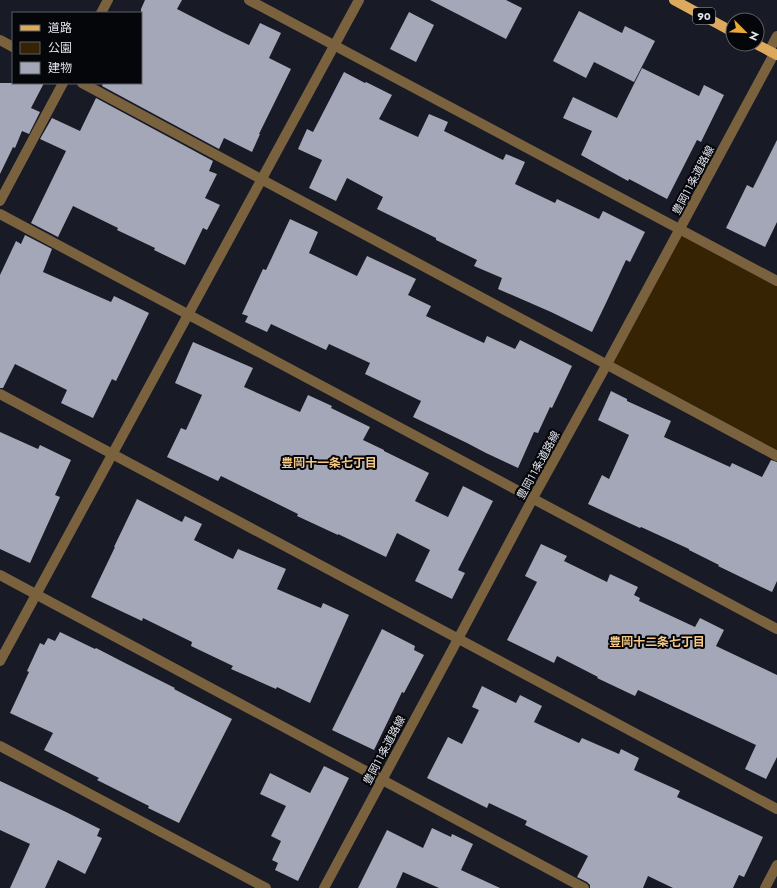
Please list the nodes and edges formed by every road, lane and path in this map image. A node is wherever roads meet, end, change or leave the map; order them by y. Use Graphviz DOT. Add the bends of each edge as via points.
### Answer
graph roads {
  1 [pos="108,0"];
  2 [pos="250,0"];
  3 [pos="359,0"];
  4 [pos="674,0"];
  5 [pos="102,12"];
  6 [pos="725,28"];
  7 [pos="777,36"];
  8 [pos="0,40"];
  9 [pos="334,45"];
  10 [pos="12,46"];
  11 [pos="773,53"];
  12 [pos="62,84"];
  13 [pos="84,84"];
  14 [pos="261,180"];
  15 [pos="0,200"];
  16 [pos="0,214"];
  17 [pos="680,229"];
  18 [pos="777,281"];
  19 [pos="188,313"];
  20 [pos="607,364"];
  21 [pos="0,394"];
  22 [pos="112,454"];
  23 [pos="777,456"];
  24 [pos="533,498"];
  25 [pos="0,575"];
  26 [pos="37,594"];
  27 [pos="777,628"];
  28 [pos="458,639"];
  29 [pos="0,661"];
  30 [pos="0,746"];
  31 [pos="382,780"];
  32 [pos="777,809"];
  33 [pos="777,865"];
  34 [pos="266,888"];
  35 [pos="324,888"];
  36 [pos="584,888"];
  37 [pos="765,888"];
  1 -- 5 [label="street"];
  2 -- 9 [label="street"];
  3 -- 9 [label="street"];
  4 -- 6 [label="main road, 90"];
  7 -- 11 [label="street, 豊岡11条道路線"];
  8 -- 10 [label="street"];
  9 -- 14 [label="street"];
  9 -- 17 [label="street"];
  11 -- 17 [label="street, 豊岡11条道路線"];
  12 -- 15 [label="street"];
  13 -- 14 [label="street"];
  14 -- 19 [label="street"];
  14 -- 20 [label="street"];
  16 -- 19 [label="street"];
  17 -- 18 [label="street"];
  17 -- 20 [label="street, 豊岡11条道路線"];
  19 -- 22 [label="street"];
  19 -- 24 [label="street"];
  20 -- 23 [label="street"];
  20 -- 24 [label="street, 豊岡11条道路線"];
  21 -- 22 [label="street"];
  22 -- 26 [label="street"];
  22 -- 28 [label="street"];
  24 -- 27 [label="street"];
  24 -- 28 [label="street, 豊岡11条道路線"];
  25 -- 26 [label="street"];
  26 -- 29 [label="street"];
  26 -- 31 [label="street"];
  28 -- 31 [label="street, 豊岡11条道路線"];
  28 -- 32 [label="street"];
  30 -- 34 [label="street"];
  31 -- 35 [label="street, 豊岡11条道路線"];
  31 -- 36 [label="street"];
  33 -- 37 [label="street"];
}
